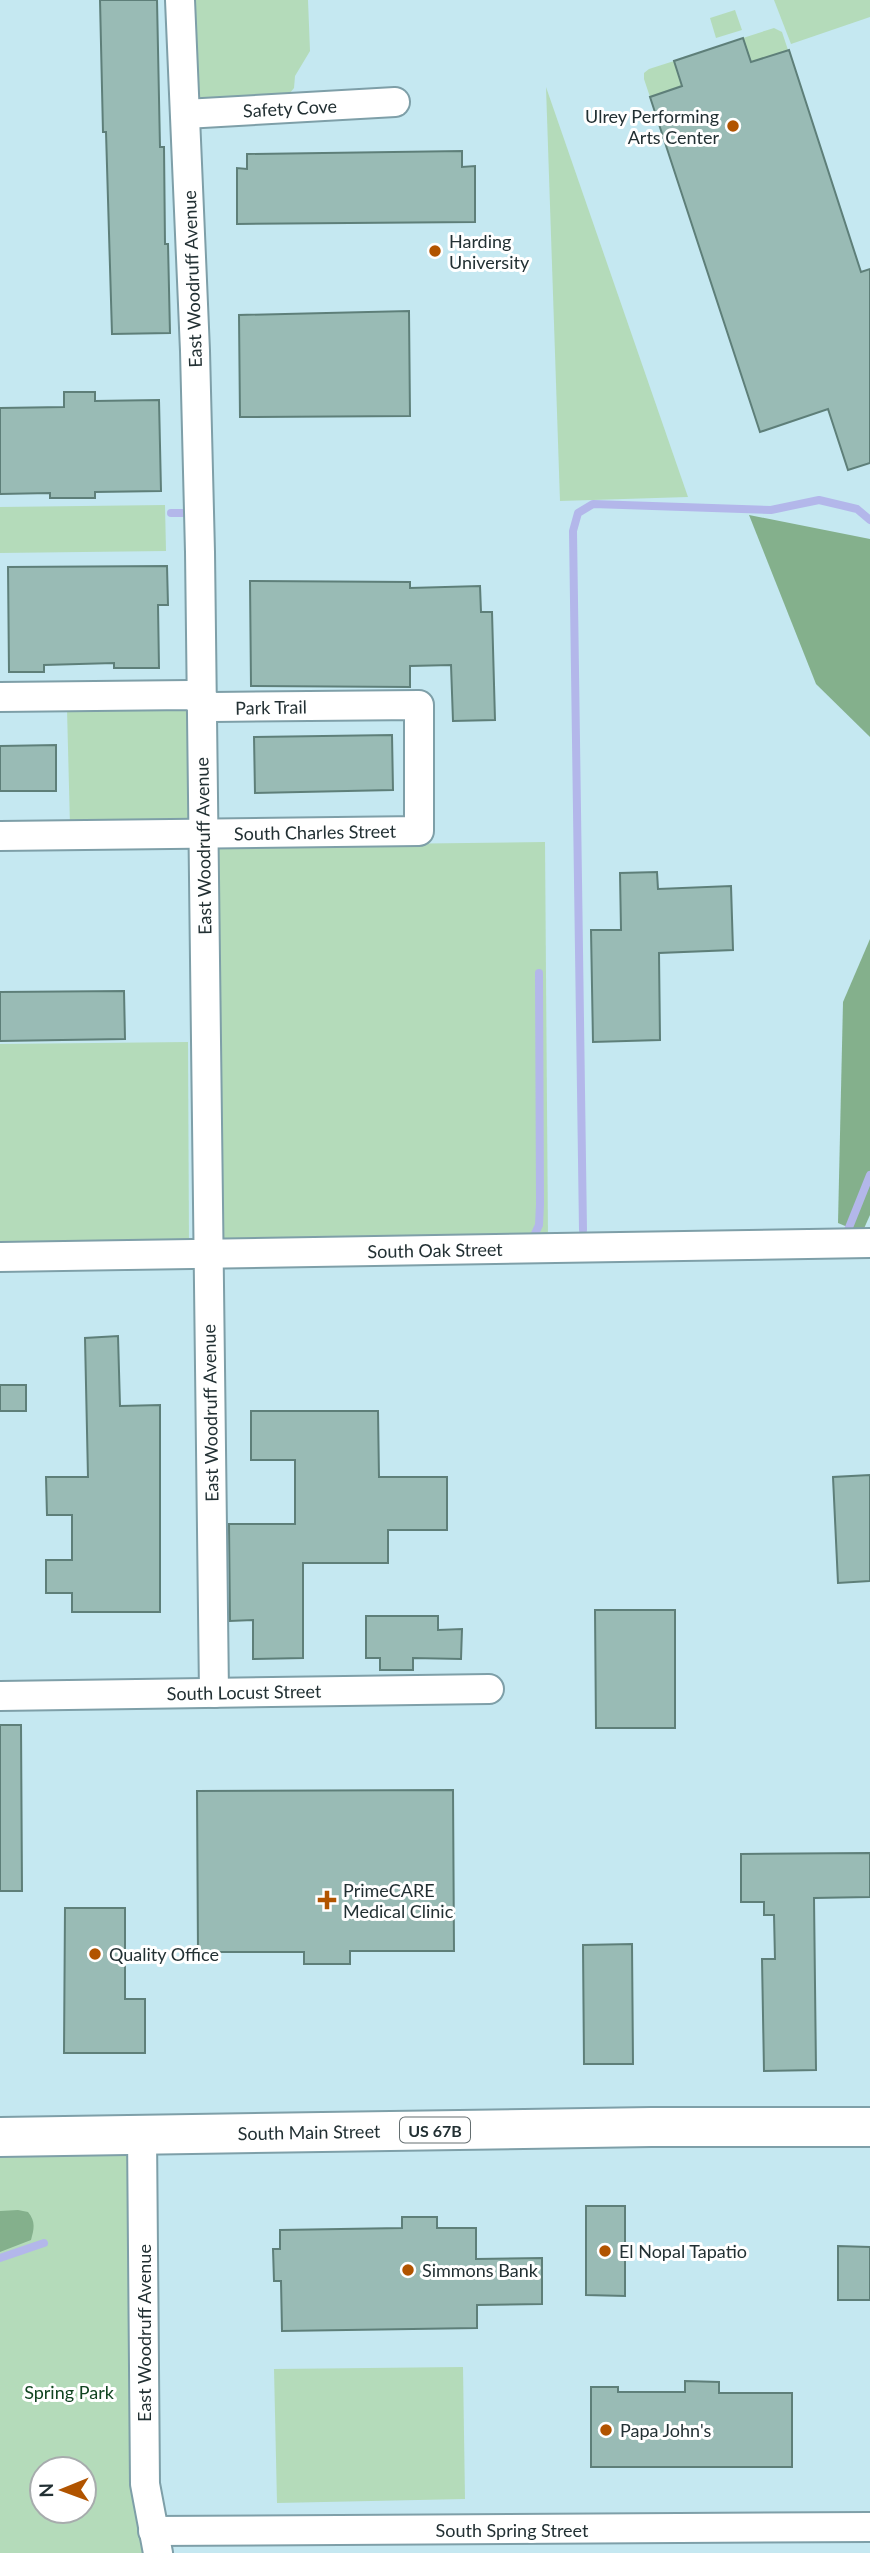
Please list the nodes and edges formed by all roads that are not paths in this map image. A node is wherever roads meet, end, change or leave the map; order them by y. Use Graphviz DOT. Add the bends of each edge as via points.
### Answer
graph roads {
  1 [pos="180,0"];
  2 [pos="395,102"];
  3 [pos="185,114"];
  4 [pos="0,697"];
  5 [pos="202,702"];
  6 [pos="419,831"];
  7 [pos="203,834"];
  8 [pos="0,836"];
  9 [pos="870,1243"];
  10 [pos="208,1254"];
  11 [pos="0,1257"];
  12 [pos="489,1689"];
  13 [pos="214,1693"];
  14 [pos="0,1696"];
  15 [pos="870,2127"];
  16 [pos="142,2134"];
  17 [pos="0,2137"];
  18 [pos="870,2527"];
  19 [pos="156,2542"];
  1 -- 3 [label="street, East Woodruff Avenue"];
  2 -- 3 [label="street, Safety Cove"];
  3 -- 5 [label="street, East Woodruff Avenue" via="198,440"];
  4 -- 5 [label="street, Park Trail" via="190,695"];
  5 -- 6 [label="street, Park Trail" via="213,707 419,705"];
  5 -- 7 [label="street, East Woodruff Avenue"];
  6 -- 7 [label="street, South Charles Street"];
  7 -- 8 [label="street, South Charles Street"];
  7 -- 10 [label="street, East Woodruff Avenue"];
  9 -- 10 [label="street, South Oak Street"];
  10 -- 11 [label="street, South Oak Street"];
  10 -- 13 [label="street, East Woodruff Avenue"];
  12 -- 13 [label="street, South Locust Street"];
  13 -- 14 [label="street, South Locust Street"];
  15 -- 16 [label="main road, South Main Street / US 67B"];
  16 -- 17 [label="main road, South Main Street / US 67B"];
  16 -- 19 [label="street, East Woodruff Avenue" via="145,2484"];
  18 -- 19 [label="street, South Spring Street"];
}
